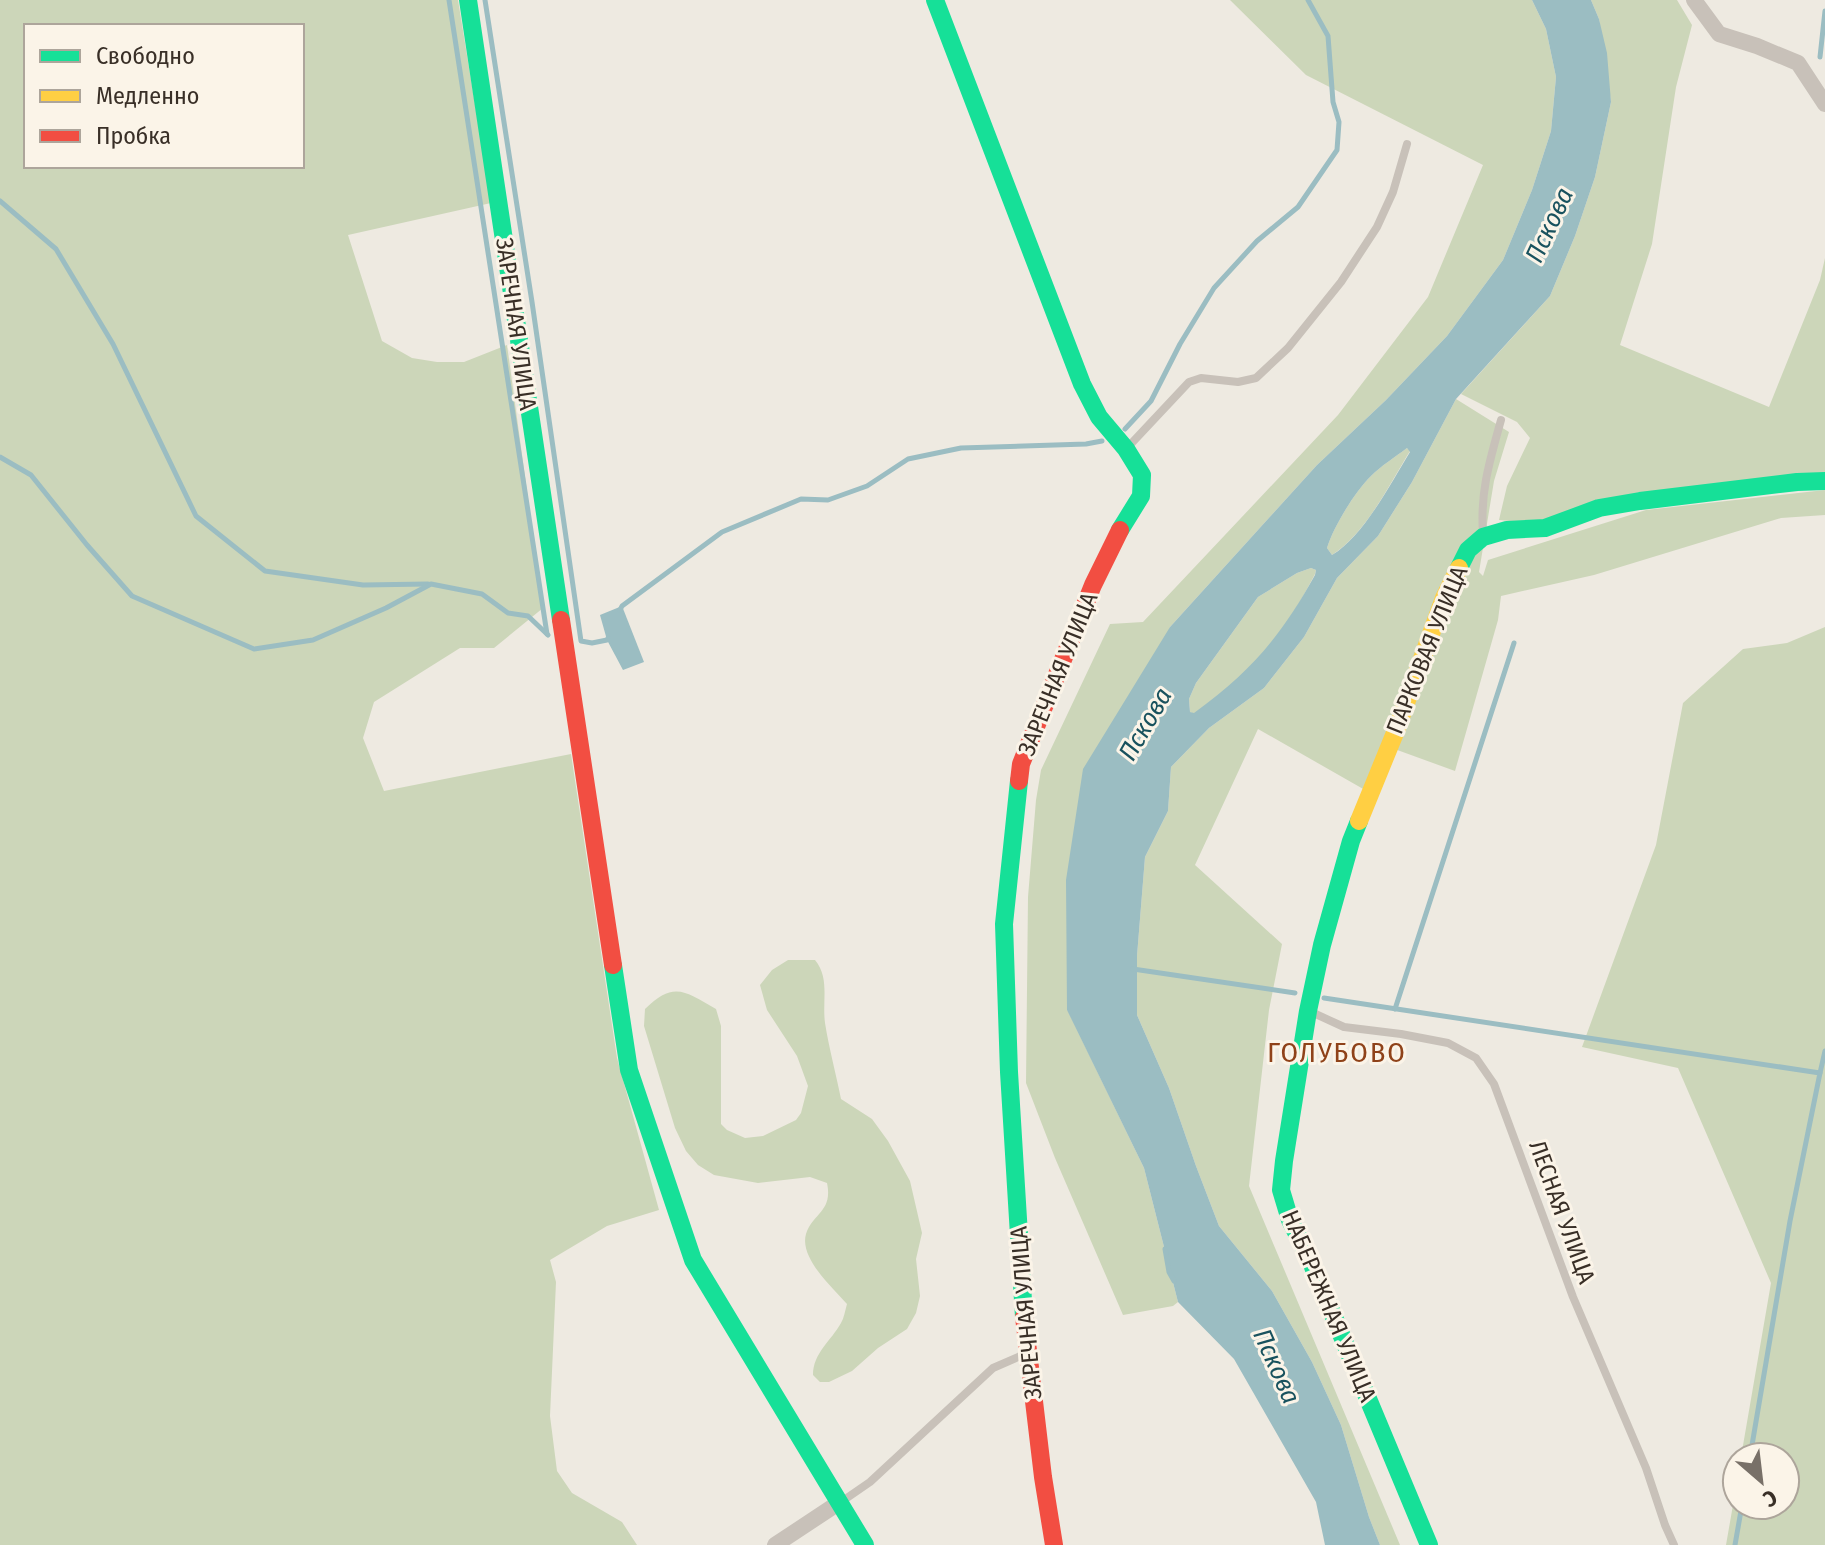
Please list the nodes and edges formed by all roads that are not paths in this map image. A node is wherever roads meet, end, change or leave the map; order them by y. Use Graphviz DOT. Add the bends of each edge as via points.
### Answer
graph roads {
  1 [pos="468,0"];
  2 [pos="935,0"];
  3 [pos="1694,0"];
  4 [pos="1825,104"];
  5 [pos="1407,144"];
  6 [pos="1501,420"];
  7 [pos="1126,449"];
  8 [pos="1825,481"];
  9 [pos="1483,537"];
  10 [pos="1308,1011"];
  11 [pos="1027,1353"];
  12 [pos="840,1502"];
  13 [pos="775,1545"];
  14 [pos="865,1545"];
  15 [pos="1054,1545"];
  16 [pos="1429,1545"];
  17 [pos="1674,1545"];
  1 -- 12 [label="street, ЗАРЕЧНАЯ УЛИЦА" via="629,1070 693,1260"];
  2 -- 7 [label="street, ЗАРЕЧНАЯ УЛИЦА" via="1082,384 1099,417"];
  3 -- 4 [label="street" via="1719,34 1798,63"];
  5 -- 7 [label="lane" via="1377,227 1288,348 1256,378 1189,382"];
  6 -- 9 [label="lane" via="1485,477"];
  7 -- 11 [label="street, ЗАРЕЧНАЯ УЛИЦА" via="1142,475 1141,496 1093,585 1021,764 1016,808 1004,924"];
  8 -- 9 [label="street" via="1640,501 1599,508 1545,528"];
  9 -- 10 [label="street, ПАРКОВАЯ УЛИЦА" via="1468,550 1444,598 1351,841"];
  10 -- 16 [label="street, НАБЕРЕЖНАЯ УЛИЦА" via="1284,1161 1284,1204"];
  10 -- 17 [label="lane, ЛЕСНАЯ УЛИЦА" via="1344,1027 1448,1043 1476,1058 1494,1084"];
  11 -- 12 [label="lane" via="993,1368 870,1482"];
  11 -- 15 [label="street, ЗАРЕЧНАЯ УЛИЦА"];
  12 -- 13 [label="street"];
  12 -- 14 [label="street, ЗАРЕЧНАЯ УЛИЦА"];
}
